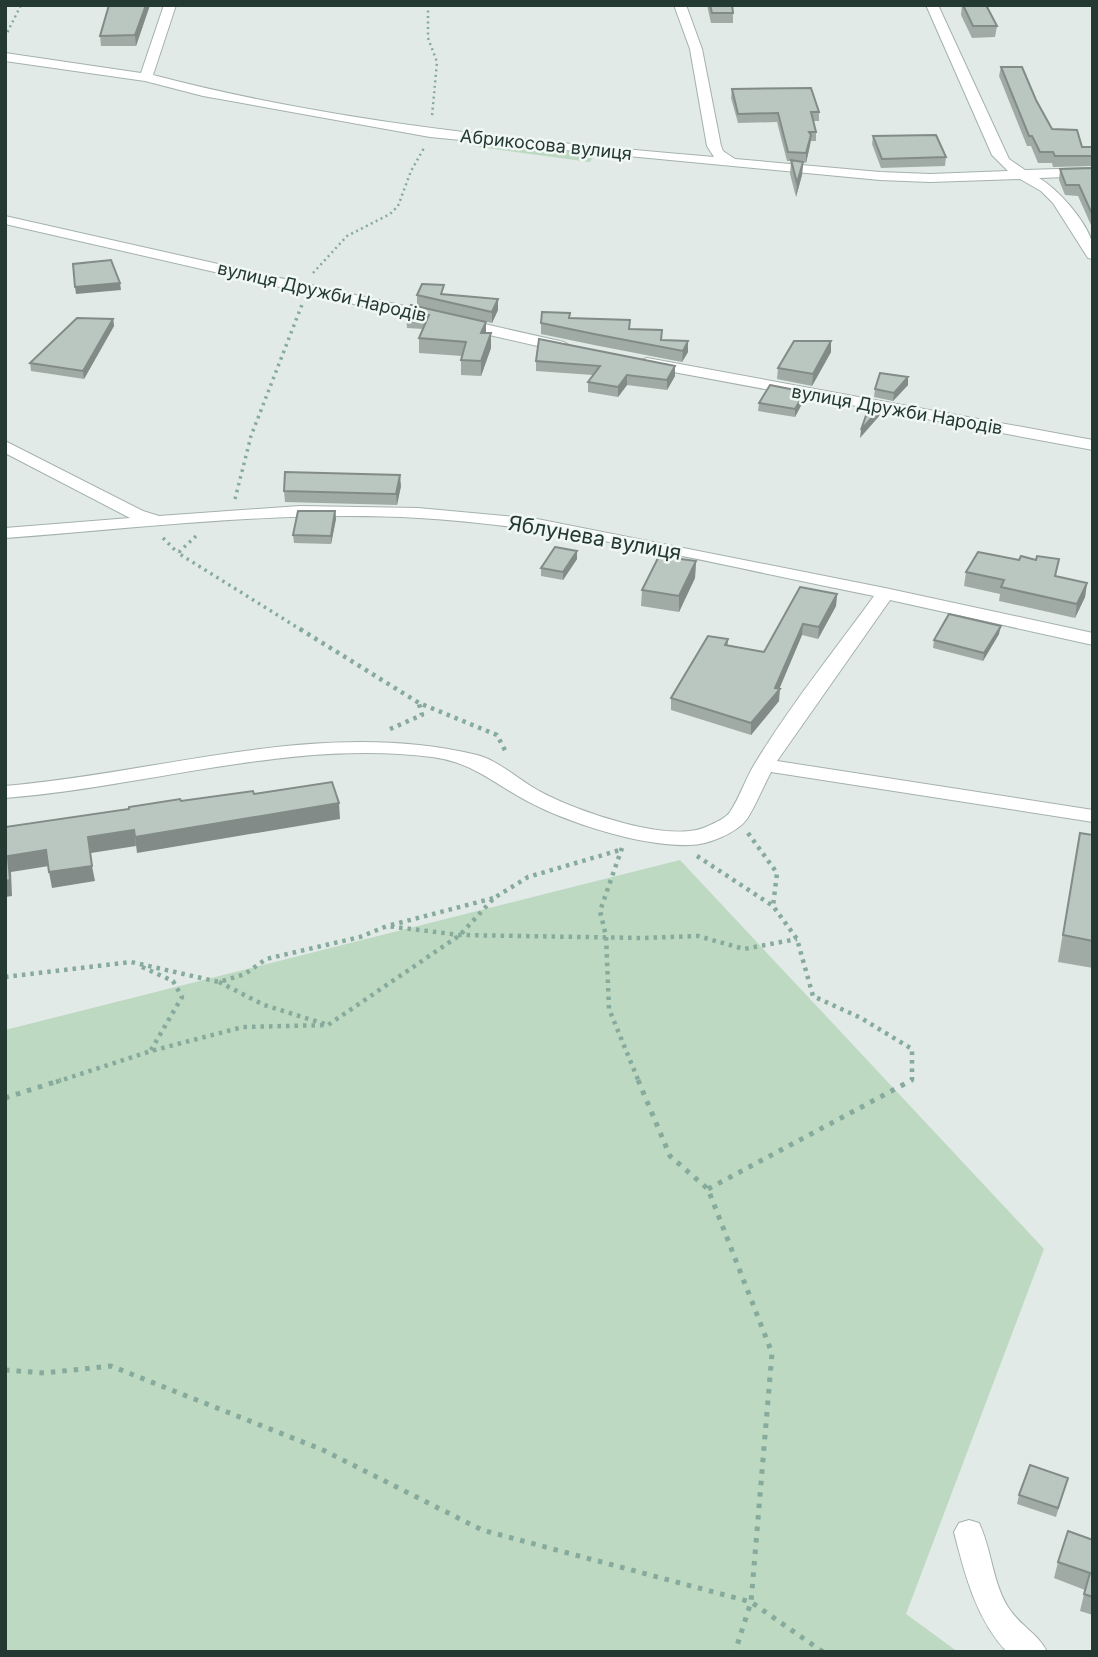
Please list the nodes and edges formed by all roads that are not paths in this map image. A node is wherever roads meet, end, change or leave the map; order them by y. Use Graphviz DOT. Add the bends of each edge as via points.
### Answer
graph roads {
  1 [pos="170,5"];
  2 [pos="680,5"];
  3 [pos="932,5"];
  4 [pos="5,57"];
  5 [pos="146,77"];
  6 [pos="730,162"];
  7 [pos="1093,172"];
  8 [pos="1028,176"];
  9 [pos="5,220"];
  10 [pos="1093,256"];
  11 [pos="580,351"];
  12 [pos="634,361"];
  13 [pos="5,446"];
  14 [pos="1093,446"];
  15 [pos="164,524"];
  16 [pos="5,533"];
  17 [pos="886,593"];
  18 [pos="1093,639"];
  19 [pos="764,765"];
  20 [pos="5,792"];
  21 [pos="1093,816"];
  22 [pos="970,1532"];
  23 [pos="1032,1652"];
  1 -- 5 [label="street"];
  2 -- 6 [label="street" via="696,49 714,146"];
  3 -- 8 [label="street" via="999,155 1007,167"];
  4 -- 5 [label="street, Абрикосова вулиця"];
  5 -- 6 [label="street, Абрикосова вулиця" via="203,92 430,133"];
  6 -- 8 [label="street, Абрикосова вулиця" via="880,176"];
  7 -- 8 [label="street, Абрикосова вулиця"];
  8 -- 10 [label="street" via="1053,195"];
  9 -- 11 [label="street, вулиця Дружби Народів"];
  12 -- 14 [label="street, вулиця Дружби Народів"];
  13 -- 15 [label="street" via="137,515"];
  15 -- 16 [label="street, Яблунева вулиця"];
  15 -- 17 [label="street, Яблунева вулиця" via="300,512 418,513 537,524"];
  17 -- 18 [label="street, Яблунева вулиця"];
  17 -- 19 [label="street"];
  19 -- 20 [label="street" via="737,818 692,839 604,825 535,797 477,761 407,749 303,749 67,787"];
  19 -- 21 [label="street"];
  22 -- 23 [label="street" via="985,1596 1018,1644"];
}
